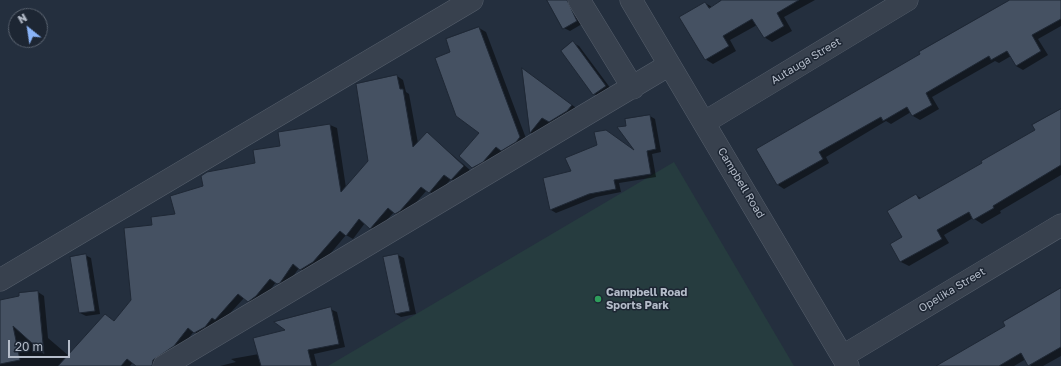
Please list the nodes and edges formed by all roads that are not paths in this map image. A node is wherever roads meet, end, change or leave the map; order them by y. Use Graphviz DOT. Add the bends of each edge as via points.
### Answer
graph roads {
  1 [pos="472,0"];
  2 [pos="579,0"];
  3 [pos="631,0"];
  4 [pos="907,0"];
  5 [pos="669,65"];
  6 [pos="633,88"];
  7 [pos="705,122"];
  8 [pos="1061,225"];
  9 [pos="0,280"];
  10 [pos="846,361"];
  11 [pos="164,366"];
  1 -- 9 [label="street"];
  2 -- 6 [label="street"];
  3 -- 5 [label="street, Campbell Road"];
  4 -- 7 [label="street, Autauga Street"];
  5 -- 6 [label="street"];
  5 -- 7 [label="street, Campbell Road"];
  6 -- 11 [label="street"];
  7 -- 10 [label="street, Campbell Road"];
  8 -- 10 [label="street, Opelika Street"];
}
